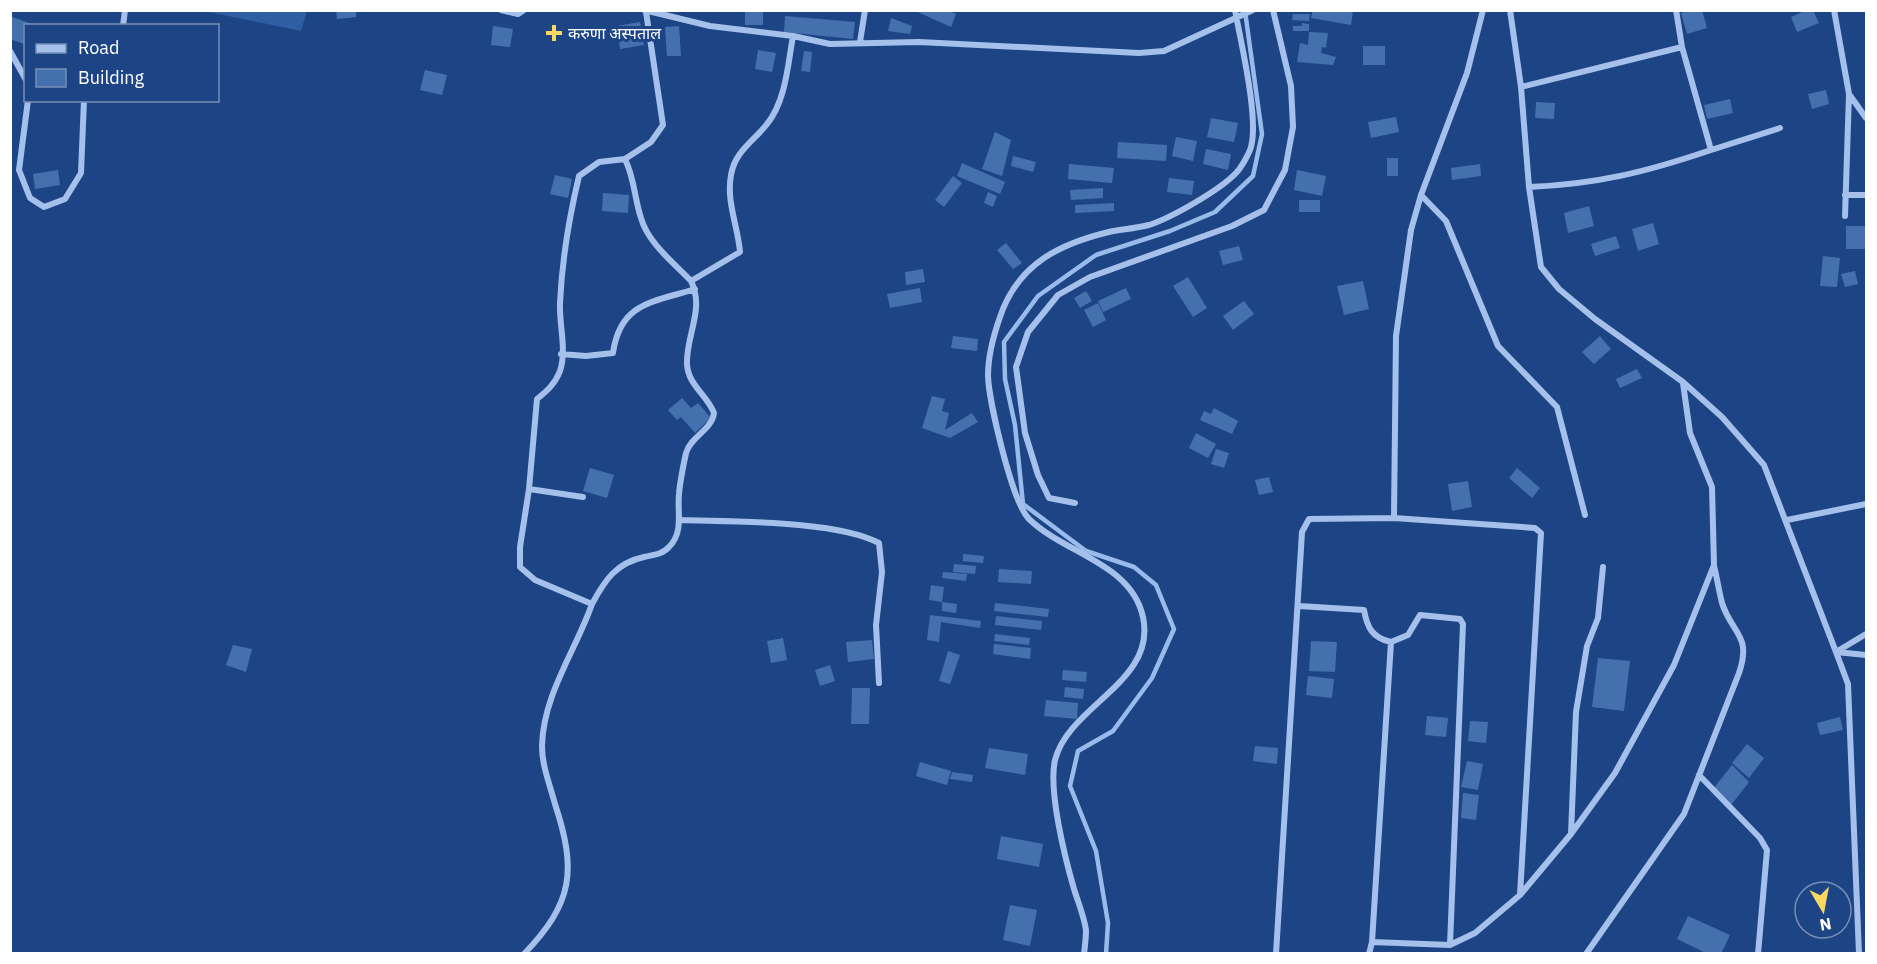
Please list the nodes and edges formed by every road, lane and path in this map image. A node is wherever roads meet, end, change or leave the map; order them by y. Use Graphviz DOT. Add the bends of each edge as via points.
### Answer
graph roads {
  1 [pos="501,10"];
  2 [pos="524,10"];
  3 [pos="866,10"];
  4 [pos="1252,10"];
  5 [pos="1274,10"];
  6 [pos="1483,10"];
  7 [pos="1510,10"];
  8 [pos="1676,10"];
  9 [pos="1834,10"];
  10 [pos="645,11"];
  11 [pos="1237,14"];
  12 [pos="793,36"];
  13 [pos="860,42"];
  14 [pos="1682,47"];
  15 [pos="11,51"];
  16 [pos="24,76"];
  17 [pos="1521,87"];
  18 [pos="1849,93"];
  19 [pos="28,102"];
  20 [pos="84,102"];
  21 [pos="1866,118"];
  22 [pos="1780,128"];
  23 [pos="1711,150"];
  24 [pos="625,159"];
  25 [pos="1528,187"];
  26 [pos="1421,195"];
  27 [pos="1845,195"];
  28 [pos="1866,195"];
  29 [pos="1845,216"];
  30 [pos="691,281"];
  31 [pos="695,289"];
  32 [pos="561,354"];
  33 [pos="1683,382"];
  34 [pos="529,489"];
  35 [pos="583,497"];
  36 [pos="1075,503"];
  37 [pos="1866,504"];
  38 [pos="1585,514"];
  39 [pos="1394,518"];
  40 [pos="680,520"];
  41 [pos="1787,520"];
  42 [pos="1714,565"];
  43 [pos="1603,567"];
  44 [pos="592,604"];
  45 [pos="1299,606"];
  46 [pos="1866,634"];
  47 [pos="1391,642"];
  48 [pos="1836,652"];
  49 [pos="1866,655"];
  50 [pos="879,683"];
  51 [pos="1699,775"];
  52 [pos="1571,834"];
  53 [pos="1520,895"];
  54 [pos="1372,942"];
  55 [pos="1450,945"];
  56 [pos="524,954"];
  57 [pos="1084,954"];
  58 [pos="1276,954"];
  59 [pos="1369,954"];
  60 [pos="1586,954"];
  61 [pos="1758,954"];
  62 [pos="1859,954"];
  1 -- 2 [label="street" via="518,14"];
  3 -- 13 [label="street"];
  4 -- 11 [label="street"];
  5 -- 36 [label="street" via="1291,86 1293,127 1285,170 1264,210 1232,226 1090,277 1058,295 1028,332 1016,367 1024,433 1049,498"];
  6 -- 26 [label="street" via="1467,73"];
  7 -- 17 [label="street"];
  8 -- 14 [label="street"];
  9 -- 18 [label="street"];
  10 -- 12 [label="street" via="710,26"];
  10 -- 24 [label="street" via="663,125 651,142"];
  11 -- 13 [label="street" via="1164,51 1139,53"];
  11 -- 57 [label="street" via="1252,118 1251,147 1237,173 1150,225 1111,232 1035,262 1016,284 1000,316 991,356 988,375 997,426 1020,507 1044,531 1122,577 1143,617 1145,635 1141,652 1119,684 1074,724 1056,759 1054,803 1086,929"];
  12 -- 13 [label="street" via="830,44"];
  12 -- 30 [label="street" via="777,103 768,123 736,158 731,174 731,209 740,252"];
  14 -- 17 [label="street"];
  14 -- 23 [label="street"];
  15 -- 16 [label="street"];
  17 -- 25 [label="street"];
  18 -- 21 [label="street"];
  18 -- 27 [label="street"];
  19 -- 20 [label="street" via="18,170 30,198 44,207 65,199 81,173"];
  22 -- 23 [label="street"];
  23 -- 25 [label="street" via="1626,176 1576,185"];
  24 -- 30 [label="street" via="634,179 646,232"];
  24 -- 32 [label="street" via="600,162 579,176 568,221 560,305"];
  25 -- 33 [label="street" via="1541,267 1559,289 1595,319"];
  26 -- 38 [label="street" via="1446,221 1498,346 1557,407"];
  26 -- 39 [label="street" via="1411,230 1396,336"];
  27 -- 28 [label="street"];
  27 -- 29 [label="street"];
  30 -- 31 [label="street"];
  31 -- 32 [label="street" via="651,300 623,320 616,334 614,353"];
  31 -- 40 [label="street" via="697,309 687,363 694,386 714,413 711,423 690,442 679,496"];
  32 -- 34 [label="street" via="560,371 551,388 537,399"];
  33 -- 41 [label="street" via="1722,417 1764,465"];
  33 -- 42 [label="street" via="1690,433 1712,487"];
  34 -- 35 [label="street"];
  34 -- 44 [label="street" via="520,567 535,580"];
  37 -- 41 [label="street"];
  39 -- 45 [label="street" via="1309,519 1302,532"];
  39 -- 53 [label="street" via="1535,528 1541,533"];
  40 -- 44 [label="street" via="669,547 613,570"];
  40 -- 50 [label="street" via="821,528 862,534 879,543"];
  41 -- 48 [label="street"];
  42 -- 51 [label="street" via="1723,604 1745,654"];
  42 -- 52 [label="street" via="1674,665 1615,773"];
  43 -- 52 [label="street" via="1598,618 1587,645 1576,712"];
  44 -- 56 [label="street" via="552,698 542,747 568,858 568,884 559,911"];
  45 -- 47 [label="street" via="1364,610 1367,626 1375,636"];
  45 -- 58 [label="street"];
  46 -- 48 [label="street"];
  47 -- 54 [label="street"];
  47 -- 55 [label="street" via="1408,635 1420,615 1460,618 1463,624"];
  48 -- 49 [label="street"];
  48 -- 62 [label="street" via="1848,684"];
  51 -- 60 [label="street" via="1684,814"];
  51 -- 61 [label="street" via="1767,849"];
  52 -- 53 [label="street"];
  53 -- 55 [label="street" via="1474,933"];
  54 -- 55 [label="street"];
  54 -- 59 [label="street"];
}
